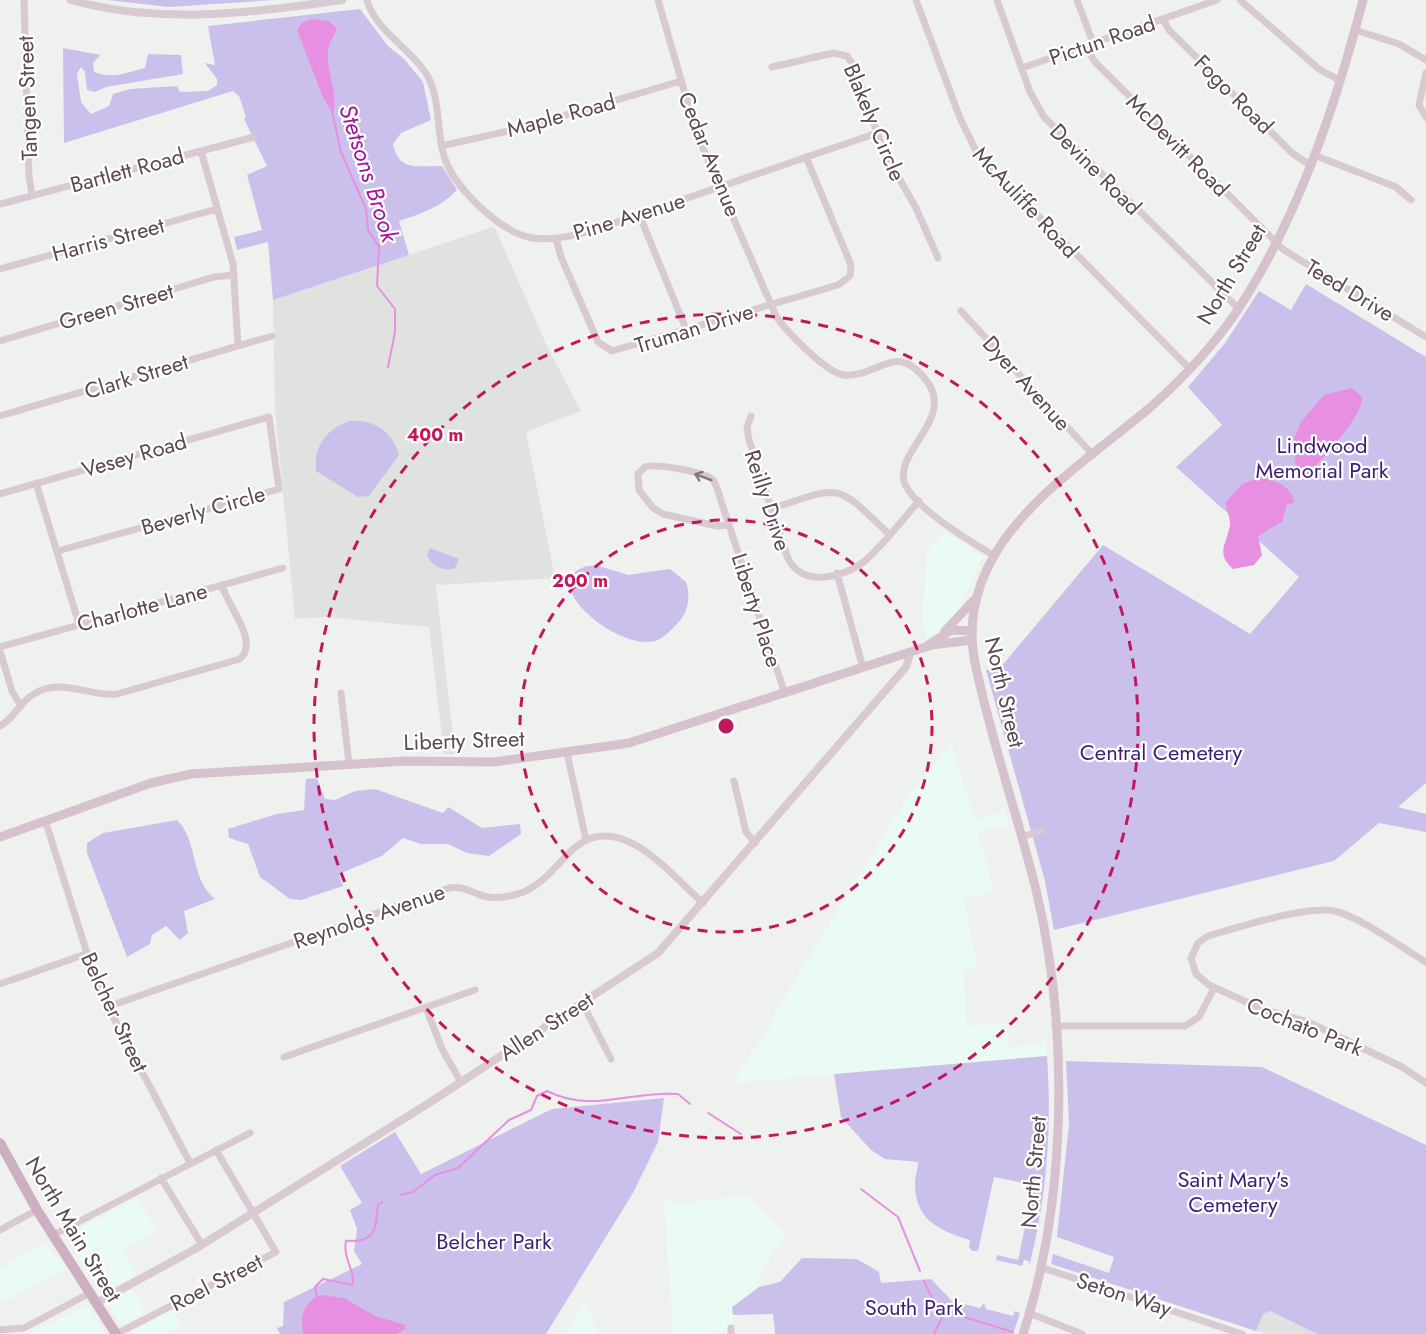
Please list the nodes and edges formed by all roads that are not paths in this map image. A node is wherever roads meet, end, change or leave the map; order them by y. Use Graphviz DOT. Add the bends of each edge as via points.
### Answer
graph roads {
  1 [pos="24,0"];
  2 [pos="70,0"];
  3 [pos="342,0"];
  4 [pos="367,0"];
  5 [pos="658,0"];
  6 [pos="916,0"];
  7 [pos="997,0"];
  8 [pos="1077,0"];
  9 [pos="1217,0"];
  10 [pos="1240,0"];
  11 [pos="1363,0"];
  12 [pos="1163,19"];
  13 [pos="1355,30"];
  14 [pos="1089,44"];
  15 [pos="1426,60"];
  16 [pos="772,67"];
  17 [pos="1022,68"];
  18 [pos="1426,73"];
  19 [pos="1339,80"];
  20 [pos="681,81"];
  21 [pos="1426,117"];
  22 [pos="877,134"];
  23 [pos="254,137"];
  24 [pos="441,146"];
  25 [pos="201,151"];
  26 [pos="1314,155"];
  27 [pos="806,158"];
  28 [pos="1310,165"];
  29 [pos="721,186"];
  30 [pos="32,195"];
  31 [pos="1411,200"];
  32 [pos="0,204"];
  33 [pos="217,209"];
  34 [pos="639,214"];
  35 [pos="556,238"];
  36 [pos="1275,242"];
  37 [pos="938,258"];
  38 [pos="0,269"];
  39 [pos="234,275"];
  40 [pos="771,304"];
  41 [pos="1238,308"];
  42 [pos="961,311"];
  43 [pos="686,329"];
  44 [pos="272,336"];
  45 [pos="1426,337"];
  46 [pos="0,341"];
  47 [pos="238,346"];
  48 [pos="1190,369"];
  49 [pos="0,416"];
  50 [pos="751,416"];
  51 [pos="269,417"];
  52 [pos="1093,455"];
  53 [pos="36,483"];
  54 [pos="0,494"];
  55 [pos="919,501"];
  56 [pos="771,509"];
  57 [pos="729,525"];
  58 [pos="890,534"];
  59 [pos="57,550"];
  60 [pos="993,555"];
  61 [pos="283,568"];
  62 [pos="837,573"];
  63 [pos="222,585"];
  64 [pos="976,598"];
  65 [pos="79,624"];
  66 [pos="943,633"];
  67 [pos="972,636"];
  68 [pos="924,648"];
  69 [pos="0,649"];
  70 [pos="910,653"];
  71 [pos="863,668"];
  72 [pos="341,693"];
  73 [pos="785,694"];
  74 [pos="21,706"];
  75 [pos="0,726"];
  76 [pos="567,753"];
  77 [pos="349,764"];
  78 [pos="734,781"];
  79 [pos="45,820"];
  80 [pos="1041,831"];
  81 [pos="0,837"];
  82 [pos="1021,837"];
  83 [pos="586,840"];
  84 [pos="755,843"];
  85 [pos="703,903"];
  86 [pos="86,954"];
  87 [pos="1426,962"];
  88 [pos="0,984"];
  89 [pos="1214,988"];
  90 [pos="475,990"];
  91 [pos="582,1002"];
  92 [pos="107,1007"];
  93 [pos="426,1008"];
  94 [pos="1055,1026"];
  95 [pos="284,1057"];
  96 [pos="611,1059"];
  97 [pos="461,1082"];
  98 [pos="1426,1083"];
  99 [pos="250,1133"];
  100 [pos="2,1150"];
  101 [pos="216,1150"];
  102 [pos="190,1163"];
  103 [pos="161,1178"];
  104 [pos="38,1210"];
  105 [pos="252,1212"];
  106 [pos="0,1230"];
  107 [pos="53,1235"];
  108 [pos="202,1245"];
  109 [pos="1040,1267"];
  110 [pos="90,1293"];
  111 [pos="96,1303"];
  112 [pos="1029,1313"];
  113 [pos="0,1330"];
  114 [pos="116,1334"];
  115 [pos="1023,1334"];
  116 [pos="1082,1334"];
  117 [pos="1242,1334"];
  1 -- 30 [label="street, Tangen Street"];
  2 -- 3 [label="street" via="123,12 170,15"];
  4 -- 24 [label="street, Pine Avenue" via="378,20 427,76"];
  5 -- 20 [label="street, Cedar Avenue"];
  6 -- 48 [label="street, McAuliffe Road" via="956,109 978,155"];
  7 -- 17 [label="street, Devine Road"];
  8 -- 14 [label="street, McDevitt Road"];
  9 -- 12 [label="street, Pictun Road"];
  10 -- 19 [label="street" via="1319,69"];
  11 -- 13 [label="main road, North Street"];
  12 -- 14 [label="street, Pictun Road"];
  12 -- 28 [label="street, Fogo Road" via="1169,30 1292,153"];
  13 -- 15 [label="street" via="1399,44"];
  13 -- 19 [label="main road, North Street"];
  14 -- 17 [label="street, Pictun Road"];
  14 -- 36 [label="street, McDevitt Road" via="1095,62"];
  16 -- 22 [label="street, Blakely Circle" via="832,53 844,54 854,66"];
  17 -- 41 [label="street, Devine Road" via="1032,96 1048,121"];
  18 -- 21 [label="street" via="1419,101"];
  19 -- 26 [label="main road, North Street"];
  20 -- 24 [label="street, Maple Road" via="522,128"];
  20 -- 29 [label="street, Cedar Avenue" via="696,132"];
  22 -- 27 [label="street, Pine Avenue"];
  22 -- 37 [label="street, Blakely Circle"];
  23 -- 25 [label="street, Bartlett Road"];
  24 -- 35 [label="street, Pine Avenue" via="458,183 499,222 526,237"];
  25 -- 30 [label="street, Bartlett Road"];
  25 -- 33 [label="street"];
  26 -- 28 [label="main road, North Street"];
  26 -- 31 [label="street" via="1395,187"];
  27 -- 29 [label="street, Pine Avenue"];
  27 -- 40 [label="street" via="851,272 842,283"];
  28 -- 36 [label="main road, North Street"];
  29 -- 34 [label="street, Pine Avenue"];
  29 -- 40 [label="street, Cedar Avenue"];
  30 -- 32 [label="street, Bartlett Road"];
  33 -- 38 [label="street, Harris Street"];
  33 -- 39 [label="street"];
  34 -- 35 [label="street, Pine Avenue"];
  34 -- 43 [label="street"];
  35 -- 43 [label="street, Truman Drive" via="596,338 605,349 619,351"];
  36 -- 41 [label="main road, North Street"];
  36 -- 45 [label="street, Teed Drive"];
  39 -- 46 [label="street, Green Street"];
  39 -- 47 [label="street"];
  40 -- 43 [label="street, Truman Drive"];
  40 -- 55 [label="street, Truman Drive" via="784,327 834,372 853,374 900,361 914,366 928,382 935,396 934,411 903,474 907,489"];
  41 -- 48 [label="main road, North Street"];
  42 -- 52 [label="street, Dyer Avenue"];
  44 -- 47 [label="street, Clark Street"];
  47 -- 49 [label="street, Clark Street"];
  48 -- 52 [label="main road, North Street"];
  50 -- 56 [label="street, Reilly Drive" via="748,436"];
  51 -- 53 [label="street, Vesey Road"];
  51 -- 59 [label="street, Beverly Circle" via="279,489"];
  52 -- 60 [label="main road, North Street" via="1024,514"];
  53 -- 54 [label="street, Vesey Road"];
  53 -- 59 [label="street"];
  55 -- 58 [label="street, Reilly Drive"];
  55 -- 60 [label="street, Truman Drive"];
  56 -- 58 [label="street" via="821,492 838,492 853,500"];
  56 -- 62 [label="street, Reilly Drive" via="794,569 811,578"];
  57 -- 57 [label="street, Liberty Place, one-way" via="710,478 654,464 645,466 638,474 639,490 659,512 717,526"];
  57 -- 73 [label="street, Liberty Place"];
  58 -- 62 [label="street, Reilly Drive" via="862,563"];
  59 -- 65 [label="street"];
  60 -- 64 [label="main road, North Street"];
  61 -- 63 [label="street, Charlotte Lane"];
  62 -- 71 [label="street"];
  63 -- 65 [label="street, Charlotte Lane"];
  63 -- 74 [label="street" via="247,640 247,651 240,660 117,694 69,687 44,690 31,695"];
  64 -- 66 [label="main road, Liberty Street"];
  64 -- 67 [label="main road, North Street"];
  65 -- 69 [label="street, Charlotte Lane"];
  66 -- 67 [label="main road" via="955,629"];
  66 -- 68 [label="main road, Liberty Street"];
  67 -- 68 [label="main road, Liberty Street"];
  67 -- 82 [label="main road, North Street" via="978,674"];
  68 -- 70 [label="main road, Liberty Street"];
  69 -- 74 [label="street" via="12,691"];
  70 -- 71 [label="main road, Liberty Street"];
  70 -- 84 [label="street, Allen Street" via="906,668"];
  71 -- 73 [label="main road, Liberty Street"];
  72 -- 77 [label="street"];
  73 -- 76 [label="main road, Liberty Street" via="645,739"];
  74 -- 75 [label="street" via="14,717"];
  76 -- 77 [label="main road, Liberty Street" via="486,763 416,760"];
  76 -- 83 [label="street"];
  77 -- 79 [label="main road, Liberty Street" via="186,774"];
  78 -- 84 [label="street" via="746,832"];
  79 -- 81 [label="main road, Liberty Street"];
  79 -- 86 [label="street, Belcher Street"];
  80 -- 82 [label="street"];
  82 -- 94 [label="main road, North Street" via="1045,935"];
  83 -- 85 [label="street" via="603,836 629,841"];
  83 -- 92 [label="street, Reynolds Avenue" via="542,880 521,893 490,898 462,887 449,888"];
  84 -- 85 [label="street, Allen Street"];
  85 -- 91 [label="street, Allen Street" via="658,953"];
  86 -- 88 [label="street"];
  86 -- 92 [label="street, Belcher Street"];
  87 -- 89 [label="street, Cochato Park" via="1345,915 1313,910 1201,940 1193,951 1193,966 1202,980"];
  89 -- 94 [label="street" via="1199,1017 1185,1026"];
  89 -- 98 [label="street, Cochato Park" via="1268,1012 1308,1022 1402,1067"];
  90 -- 93 [label="street"];
  91 -- 96 [label="street"];
  91 -- 97 [label="street, Allen Street"];
  92 -- 102 [label="street, Belcher Street"];
  93 -- 95 [label="street"];
  93 -- 97 [label="street" via="442,1049"];
  94 -- 109 [label="main road, North Street" via="1057,1151"];
  97 -- 105 [label="street, Allen Street"];
  99 -- 101 [label="street"];
  100 -- 104 [label="main road, North Main Street"];
  101 -- 102 [label="street"];
  101 -- 105 [label="street, Roel Street"];
  102 -- 103 [label="street"];
  103 -- 107 [label="street"];
  103 -- 108 [label="street"];
  104 -- 106 [label="street"];
  104 -- 107 [label="main road, North Main Street"];
  105 -- 108 [label="street, Allen Street"];
  105 -- 114 [label="street, Roel Street" via="276,1252"];
  107 -- 110 [label="main road, North Main Street"];
  108 -- 111 [label="street, Allen Street"];
  109 -- 112 [label="main road, North Street"];
  109 -- 117 [label="street, Seton Way"];
  110 -- 111 [label="main road, North Main Street"];
  110 -- 113 [label="street" via="24,1328"];
  111 -- 114 [label="main road, North Main Street"];
  112 -- 115 [label="main road, North Street"];
  112 -- 116 [label="street"];
}
